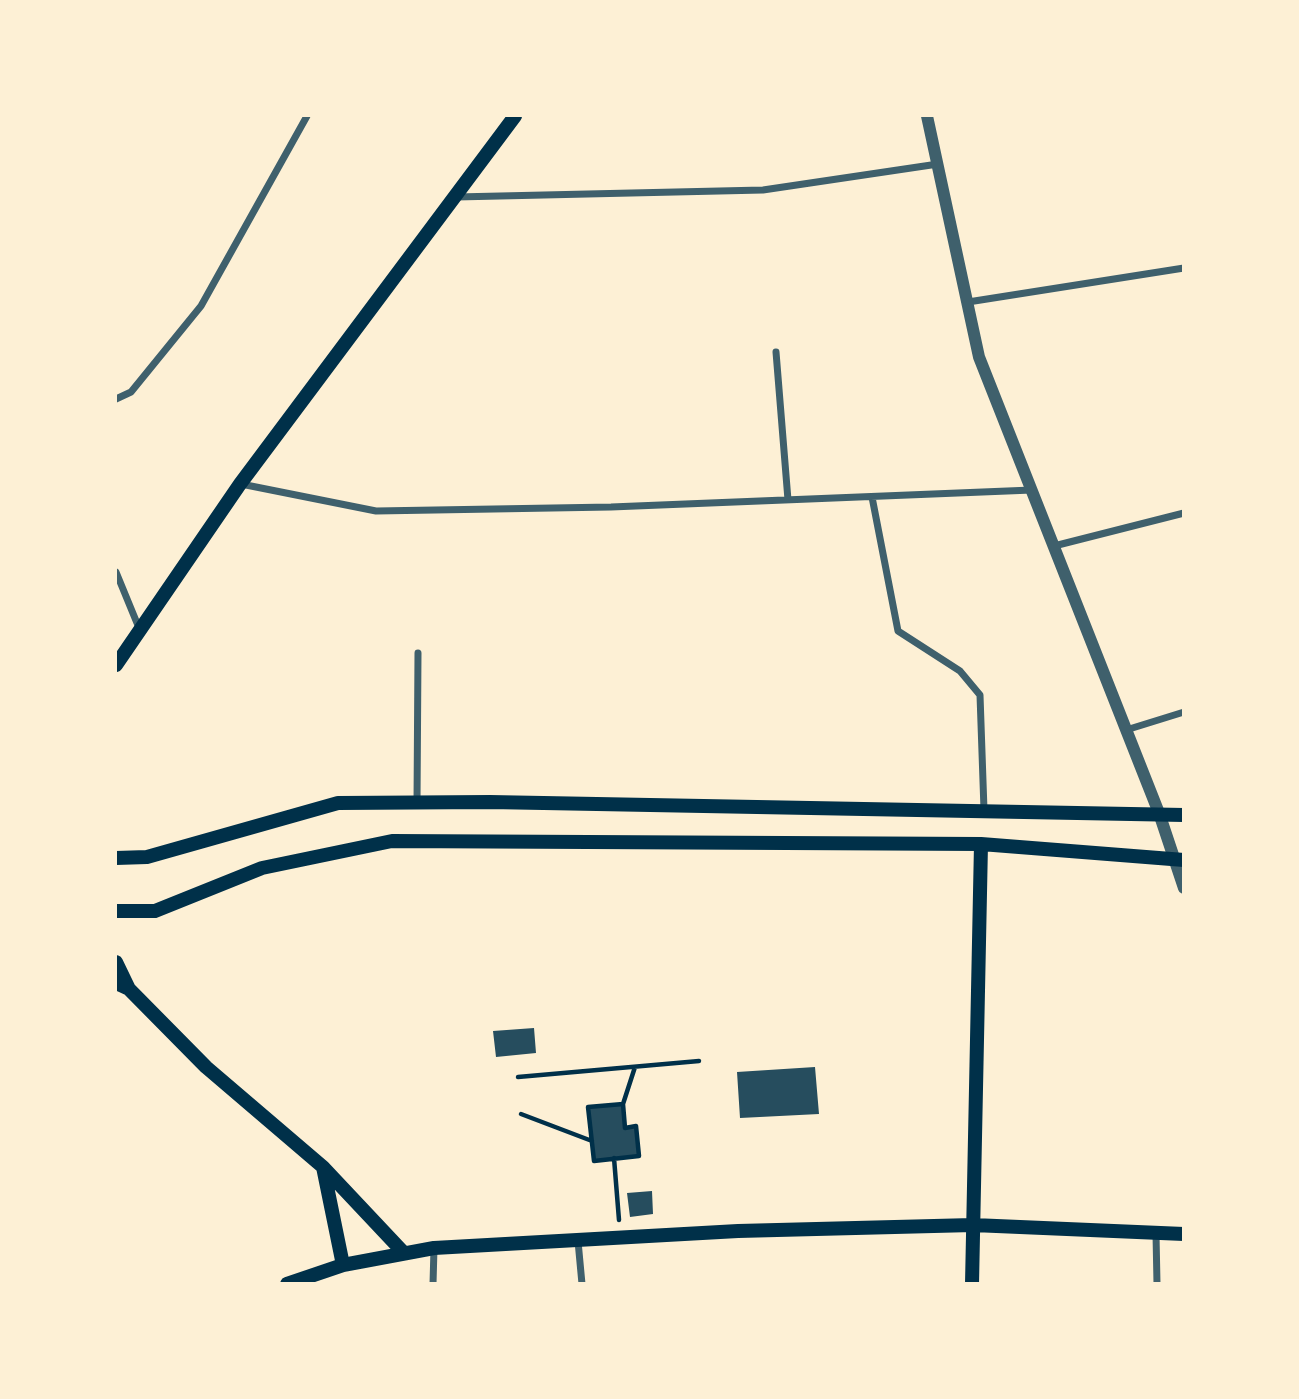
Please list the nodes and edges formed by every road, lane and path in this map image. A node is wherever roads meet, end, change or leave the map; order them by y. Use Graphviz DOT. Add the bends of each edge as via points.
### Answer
graph roads {
  1 [pos="307,116"];
  2 [pos="515,116"];
  3 [pos="927,116"];
  4 [pos="937,164"];
  5 [pos="455,197"];
  6 [pos="1184,268"];
  7 [pos="968,302"];
  8 [pos="776,352"];
  9 [pos="116,399"];
  10 [pos="240,484"];
  11 [pos="1032,490"];
  12 [pos="873,497"];
  13 [pos="788,500"];
  14 [pos="1184,513"];
  15 [pos="1054,547"];
  16 [pos="116,572"];
  17 [pos="139,628"];
  18 [pos="418,653"];
  19 [pos="116,664"];
  20 [pos="1184,712"];
  21 [pos="1126,730"];
  22 [pos="417,802"];
  23 [pos="984,810"];
  24 [pos="1159,813"];
  25 [pos="1184,815"];
  26 [pos="981,844"];
  27 [pos="116,858"];
  28 [pos="1179,859"];
  29 [pos="1184,888"];
  30 [pos="116,911"];
  31 [pos="116,962"];
  32 [pos="122,986"];
  33 [pos="699,1061"];
  34 [pos="635,1067"];
  35 [pos="518,1077"];
  36 [pos="622,1104"];
  37 [pos="521,1114"];
  38 [pos="592,1142"];
  39 [pos="614,1158"];
  40 [pos="323,1167"];
  41 [pos="973,1225"];
  42 [pos="1156,1234"];
  43 [pos="1184,1234"];
  44 [pos="620,1239"];
  45 [pos="578,1241"];
  46 [pos="434,1248"];
  47 [pos="403,1252"];
  48 [pos="343,1265"];
  49 [pos="287,1283"];
  50 [pos="433,1283"];
  51 [pos="582,1283"];
  52 [pos="972,1283"];
  53 [pos="1157,1283"];
  1 -- 9 [label="street" via="201,306 131,392"];
  2 -- 5 [label="main road"];
  3 -- 4 [label="street"];
  4 -- 5 [label="street" via="762,190"];
  4 -- 7 [label="street"];
  5 -- 10 [label="main road"];
  6 -- 7 [label="street"];
  7 -- 11 [label="street" via="979,357"];
  8 -- 13 [label="street"];
  10 -- 13 [label="street" via="376,511"];
  10 -- 17 [label="main road"];
  11 -- 12 [label="street"];
  11 -- 15 [label="street"];
  12 -- 13 [label="street"];
  12 -- 23 [label="street" via="898,631 960,671 980,695"];
  14 -- 15 [label="street"];
  15 -- 21 [label="street"];
  16 -- 17 [label="street"];
  17 -- 19 [label="main road"];
  18 -- 22 [label="street"];
  20 -- 21 [label="street"];
  21 -- 24 [label="street"];
  22 -- 23 [label="main road"];
  22 -- 27 [label="main road" via="338,803 147,857"];
  23 -- 24 [label="main road"];
  24 -- 25 [label="main road"];
  24 -- 28 [label="street"];
  26 -- 28 [label="main road"];
  26 -- 30 [label="main road" via="392,841 262,868 155,911"];
  26 -- 41 [label="main road"];
  28 -- 29 [label="street"];
  31 -- 32 [label="main road"];
  32 -- 40 [label="main road" via="206,1067"];
  33 -- 34 [label="path"];
  34 -- 35 [label="path"];
  34 -- 36 [label="path"];
  36 -- 38 [label="path" via="588,1107"];
  36 -- 39 [label="path" via="625,1128 636,1126 639,1156"];
  37 -- 38 [label="path"];
  38 -- 39 [label="path" via="594,1161"];
  39 -- 44 [label="path"];
  40 -- 47 [label="main road"];
  40 -- 48 [label="main road"];
  41 -- 42 [label="main road"];
  41 -- 44 [label="main road" via="738,1230"];
  41 -- 52 [label="main road"];
  42 -- 43 [label="main road"];
  42 -- 53 [label="street"];
  44 -- 45 [label="main road"];
  45 -- 46 [label="main road"];
  45 -- 51 [label="street"];
  46 -- 47 [label="main road"];
  46 -- 50 [label="street"];
  47 -- 48 [label="main road"];
  48 -- 49 [label="main road"];
}
